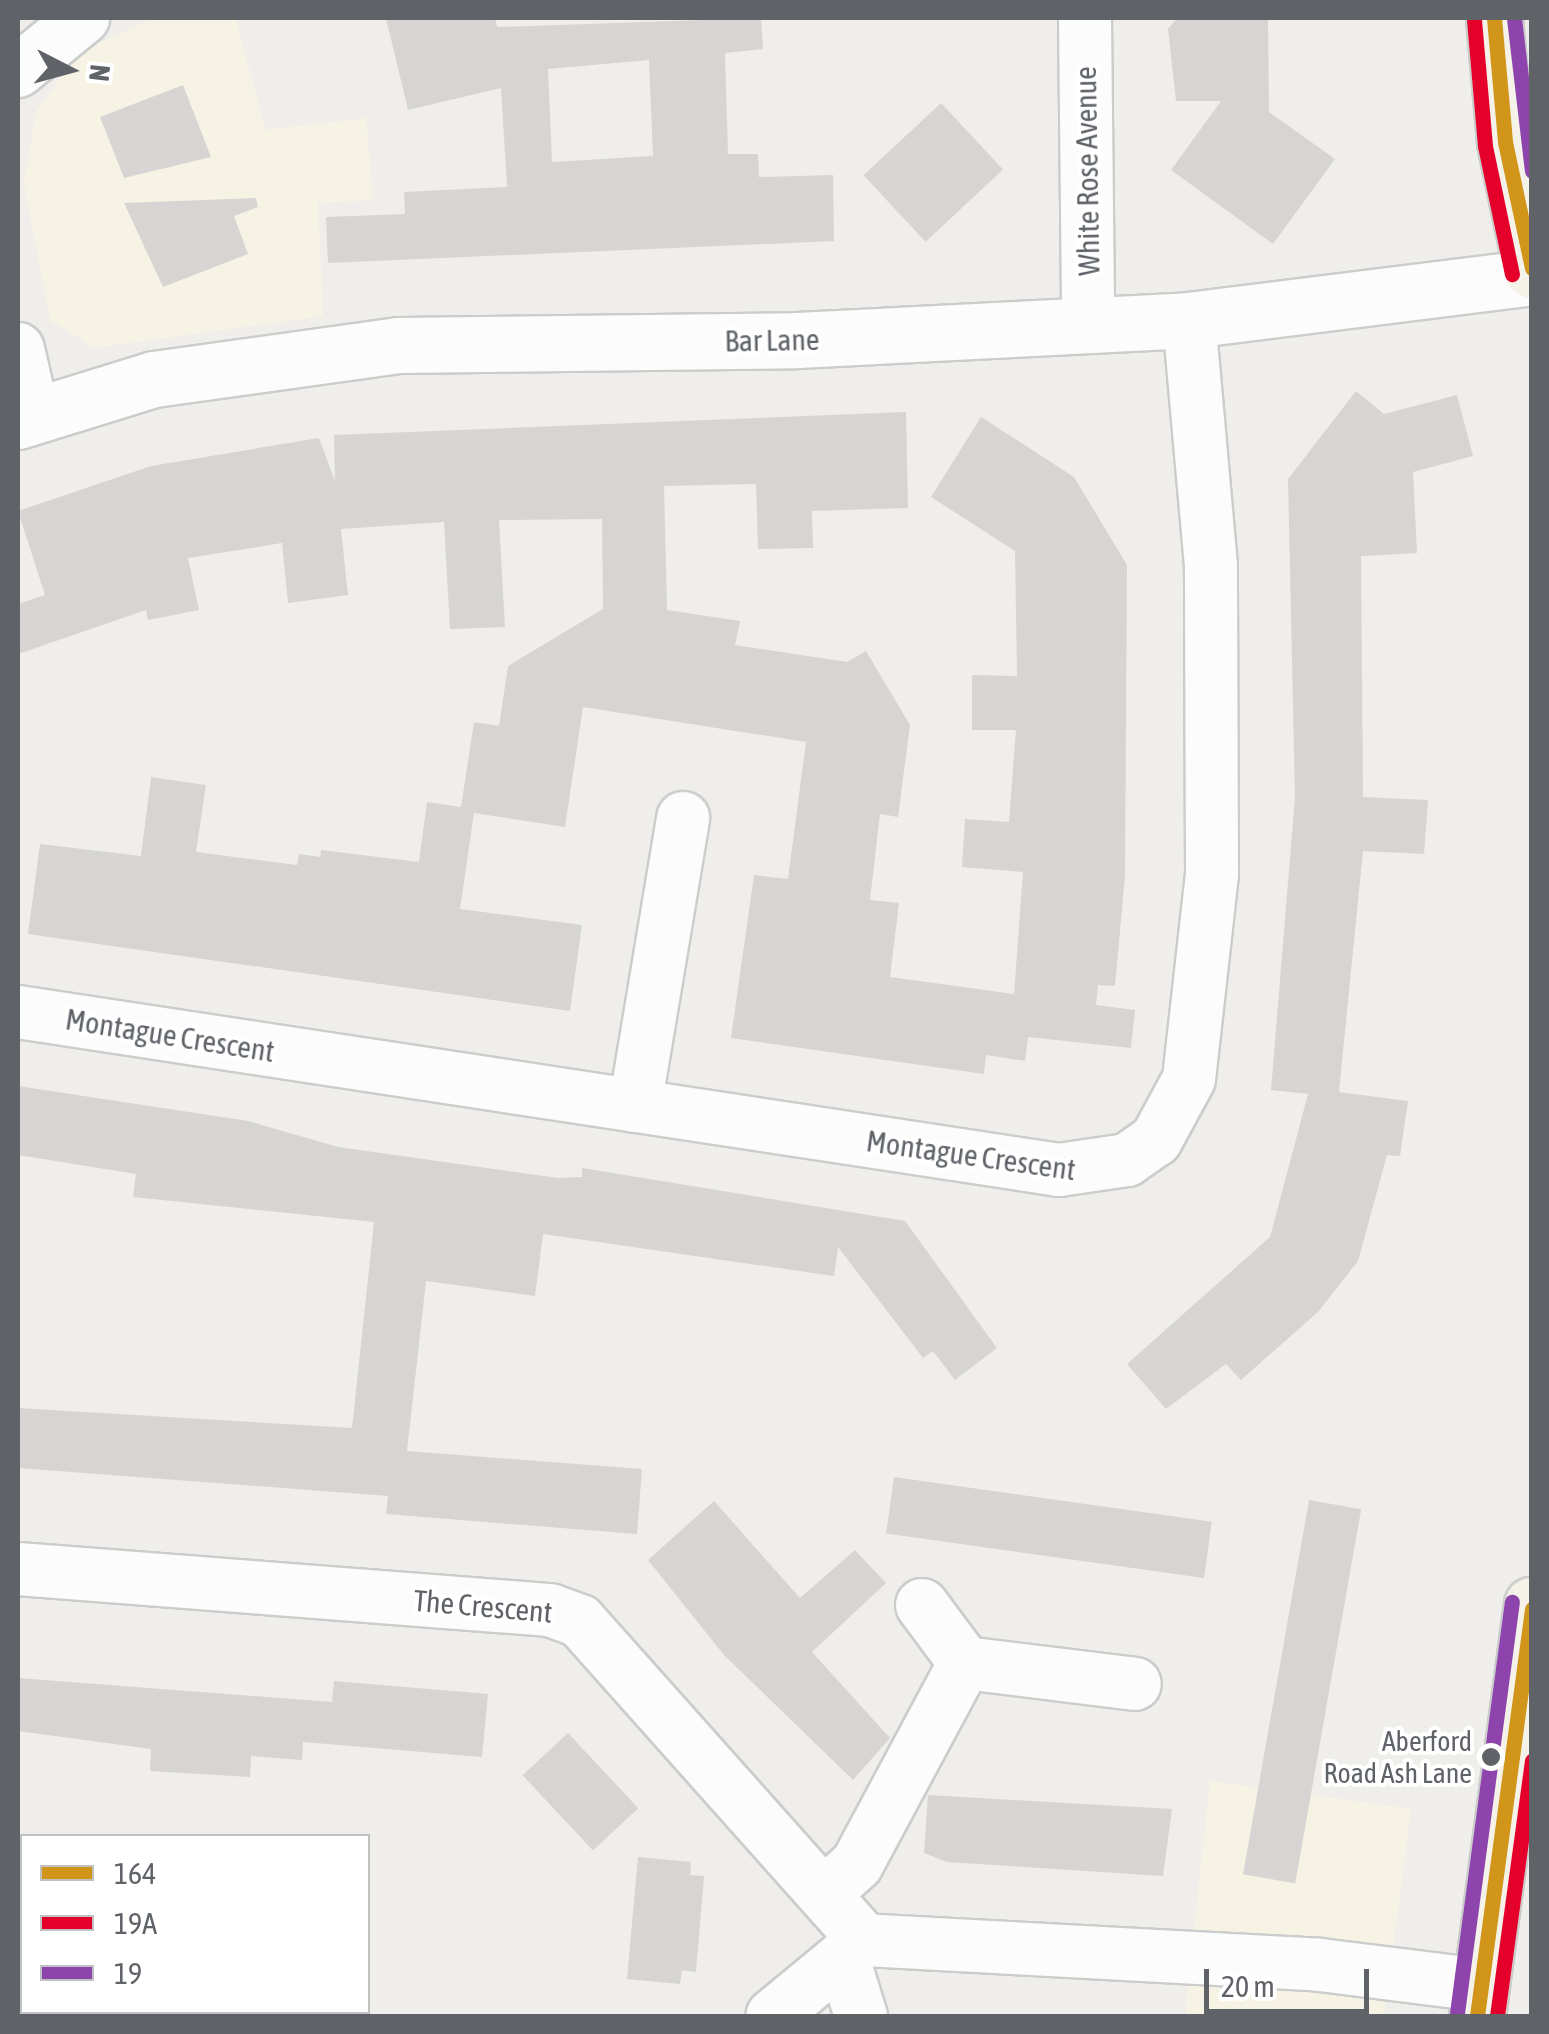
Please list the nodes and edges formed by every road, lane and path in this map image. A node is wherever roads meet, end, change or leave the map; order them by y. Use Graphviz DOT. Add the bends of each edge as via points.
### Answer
graph roads {
  1 [pos="82,18"];
  2 [pos="1086,18"];
  3 [pos="1494,18"];
  4 [pos="18,71"];
  5 [pos="1532,274"];
  6 [pos="1190,320"];
  7 [pos="1088,324"];
  8 [pos="18,349"];
  9 [pos="25,418"];
  10 [pos="683,818"];
  11 [pos="18,1012"];
  12 [pos="635,1106"];
  13 [pos="18,1569"];
  14 [pos="922,1605"];
  15 [pos="1532,1605"];
  16 [pos="965,1664"];
  17 [pos="1135,1684"];
  18 [pos="825,1893"];
  19 [pos="854,1949"];
  20 [pos="1478,2001"];
  21 [pos="772,2016"];
  22 [pos="862,2016"];
  1 -- 4 [label="street"];
  2 -- 7 [label="street, White Rose Avenue"];
  3 -- 5 [label="main road" via="1506,142"];
  5 -- 6 [label="street, Bar Lane"];
  6 -- 7 [label="street, Bar Lane"];
  6 -- 12 [label="street, Montague Crescent" via="1217,719 1198,1026 1177,1111 1127,1160 1058,1170"];
  7 -- 9 [label="street, Bar Lane" via="797,340 398,345 154,378"];
  8 -- 9 [label="street"];
  10 -- 12 [label="street"];
  11 -- 12 [label="street, Montague Crescent"];
  13 -- 18 [label="street, The Crescent" via="565,1614 592,1632"];
  14 -- 16 [label="street"];
  15 -- 20 [label="main road"];
  16 -- 17 [label="street"];
  16 -- 18 [label="street" via="857,1864"];
  18 -- 19 [label="street, The Crescent"];
  19 -- 20 [label="street" via="1320,1965"];
  19 -- 21 [label="street"];
  19 -- 22 [label="street"];
}
